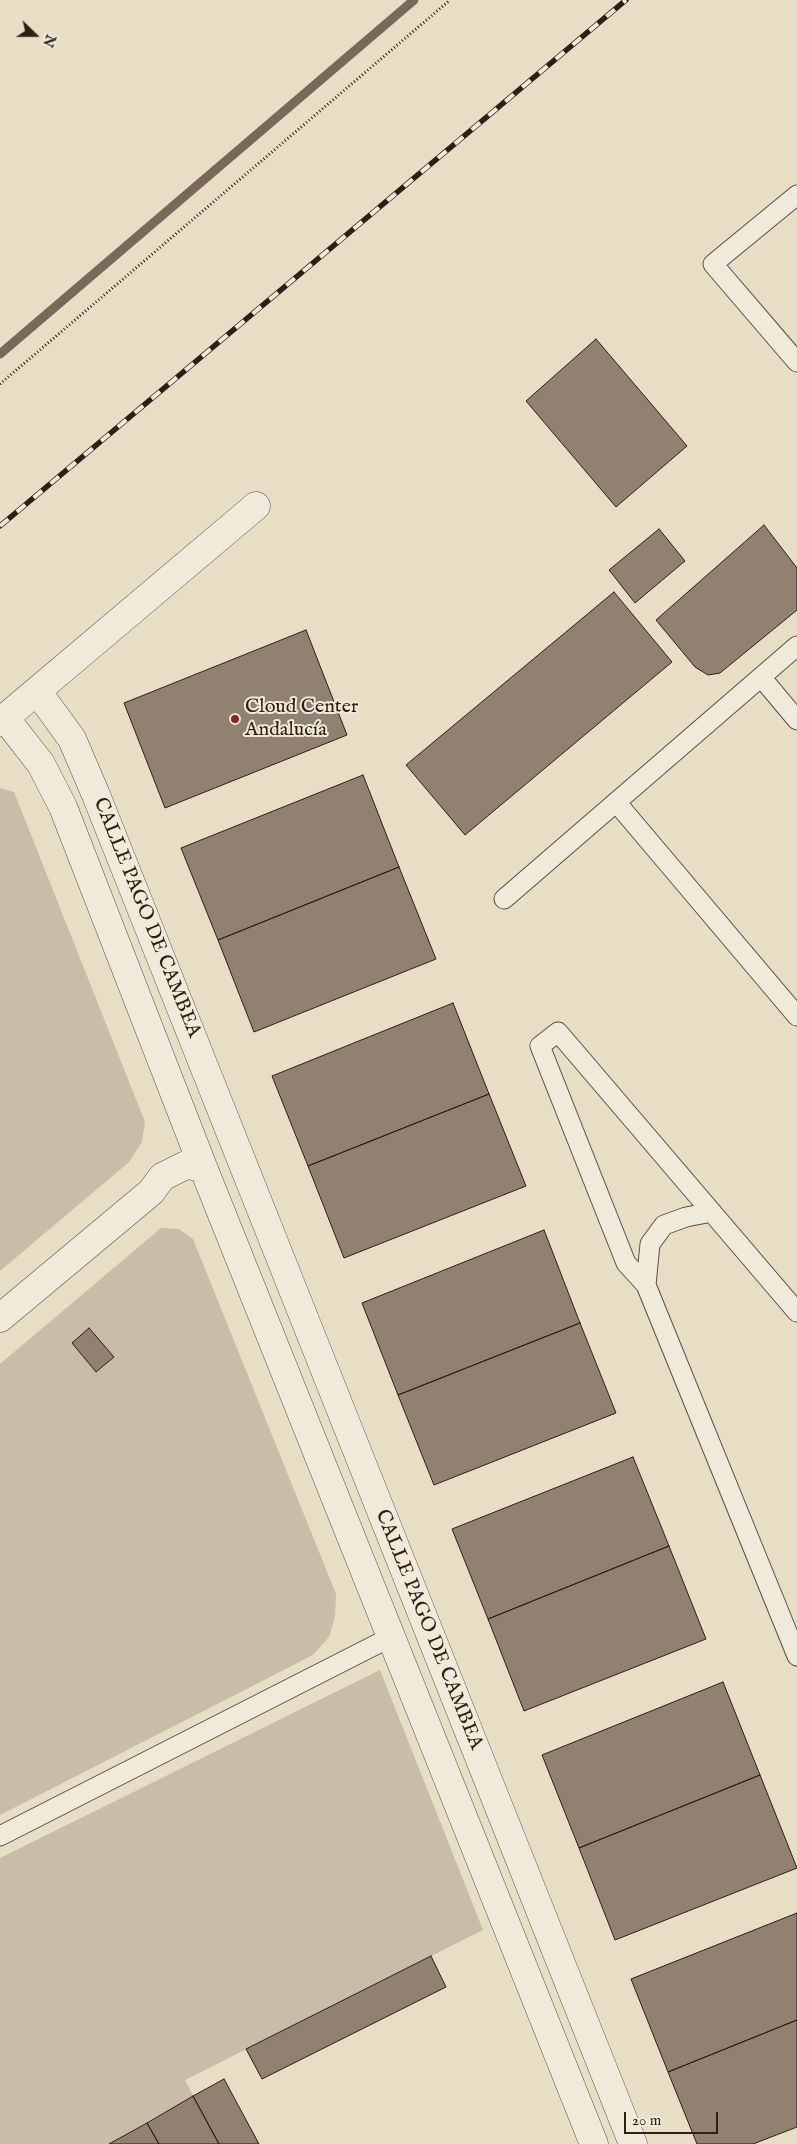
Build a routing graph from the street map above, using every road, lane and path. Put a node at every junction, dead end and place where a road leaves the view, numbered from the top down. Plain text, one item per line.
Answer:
1 (450, 0) edge
2 (797, 195) edge
3 (797, 362) edge
4 (0, 384) edge
5 (256, 506) dead end
6 (797, 646) edge
7 (761, 677) junction
8 (37, 691) junction
9 (3, 720) edge
10 (797, 720) edge
11 (616, 802) junction
12 (504, 899) dead end
13 (797, 1016) edge
14 (239, 1152) junction
15 (203, 1167) junction
16 (712, 1212) junction
17 (646, 1285) junction
18 (797, 1312) edge
19 (0, 1318) edge
20 (391, 1637) junction
21 (797, 1656) edge
22 (0, 1836) edge
23 (618, 2107) junction
24 (589, 2132) edge
25 (633, 2144) edge

1 - 4 path
2 - 3 lane
5 - 8 street
6 - 7 lane
7 - 10 lane
7 - 11 lane
8 - 9 street
8 - 14 street, CALLE PAGO DE CAMBEA
9 - 15 street, CALLE PAGO DE CAMBEA
11 - 12 lane
11 - 13 lane
14 - 15 street
14 - 23 street, CALLE PAGO DE CAMBEA
15 - 19 street
15 - 20 street, CALLE PAGO DE CAMBEA
16 - 17 lane
16 - 17 lane
16 - 18 lane
17 - 21 lane
20 - 22 lane
20 - 24 street, CALLE PAGO DE CAMBEA
23 - 24 street, CALLE PAGO DE CAMBEA
23 - 25 street, CALLE PAGO DE CAMBEA

